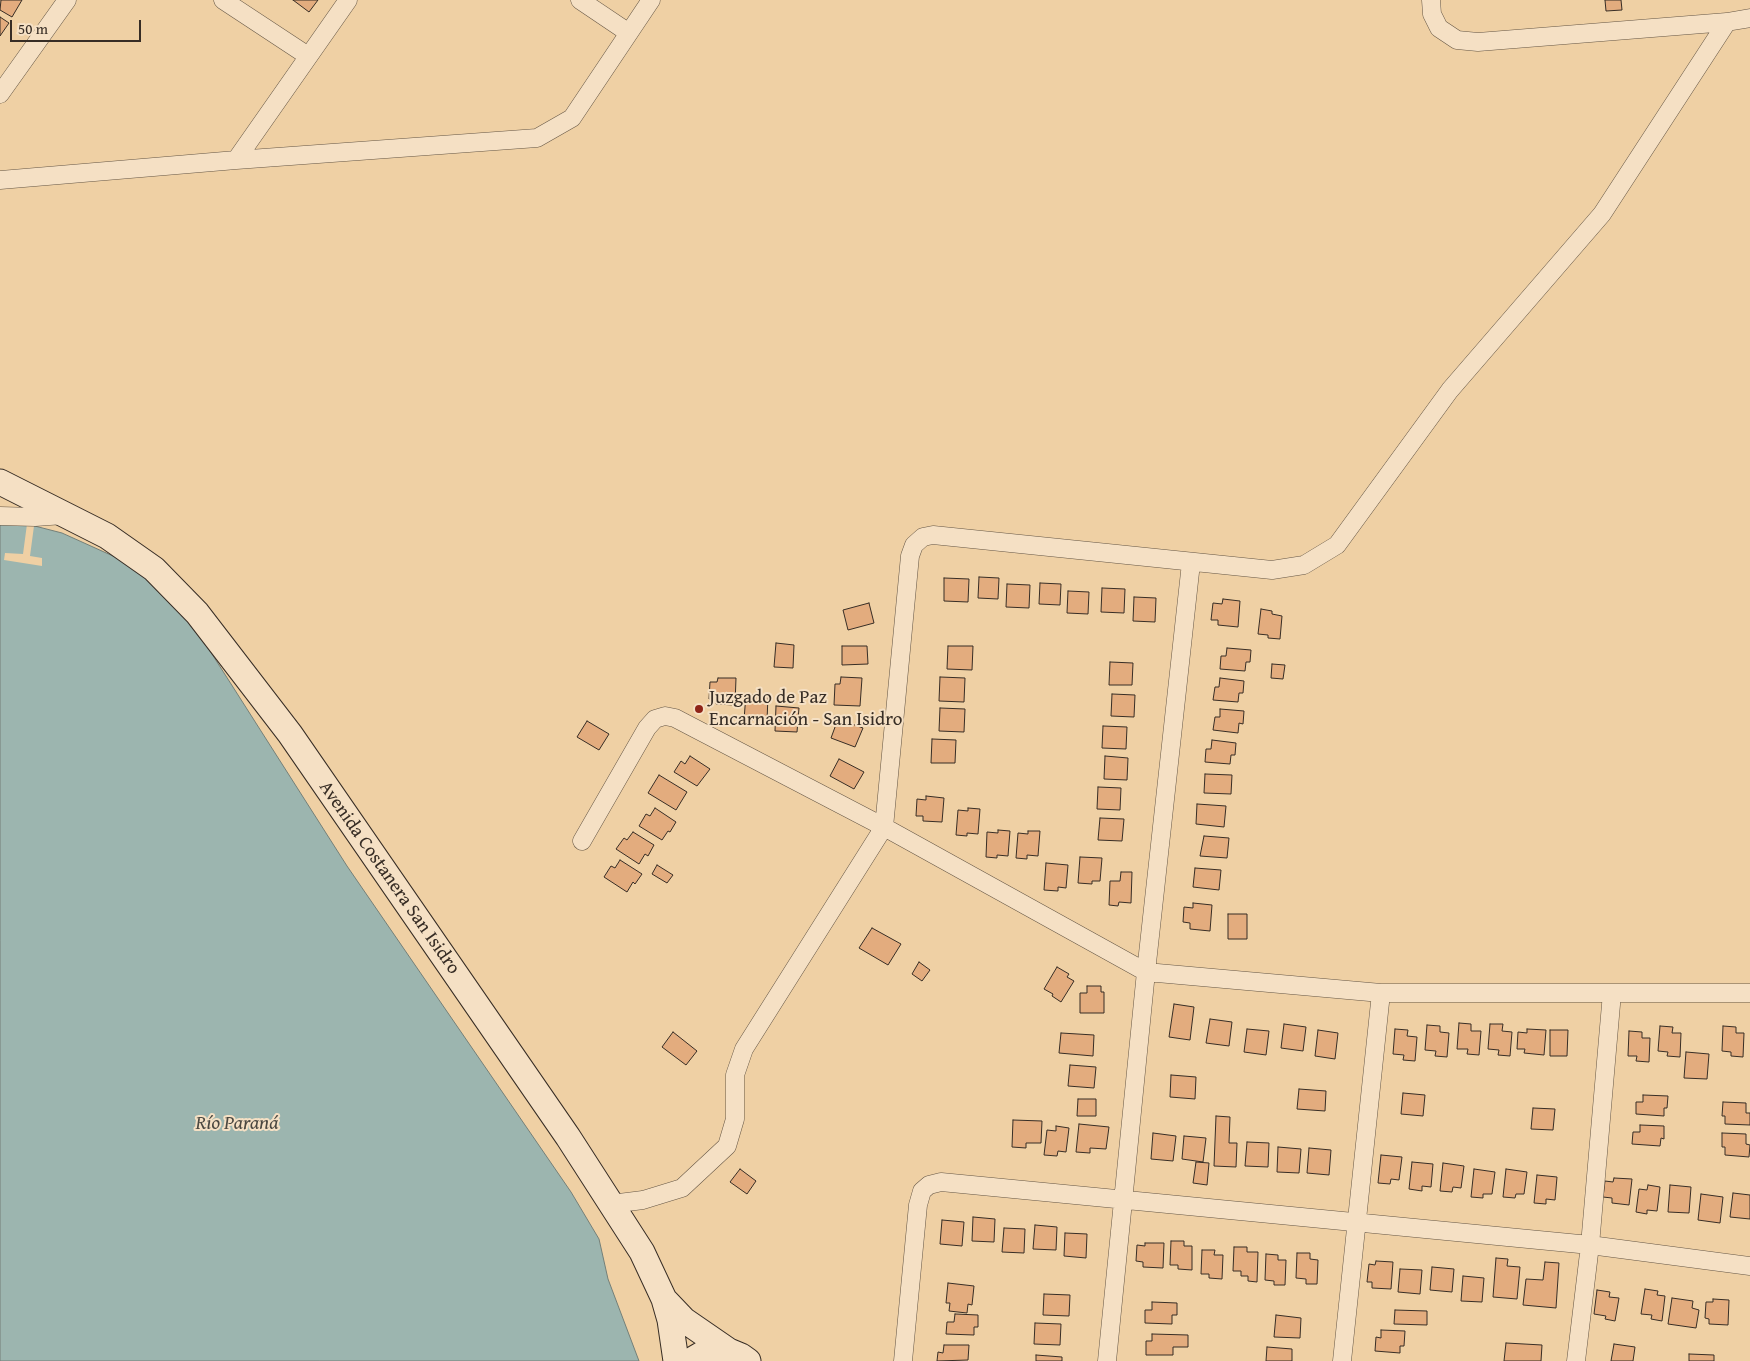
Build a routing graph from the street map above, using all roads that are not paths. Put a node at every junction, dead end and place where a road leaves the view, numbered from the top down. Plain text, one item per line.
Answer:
1 (67, 0) edge
2 (223, 0) edge
3 (348, 0) edge
4 (580, 0) edge
5 (651, 0) edge
6 (1431, 0) edge
7 (1750, 18) edge
8 (1727, 22) junction
9 (629, 33) junction
10 (308, 56) junction
11 (0, 94) edge
12 (236, 160) junction
13 (0, 180) edge
14 (0, 482) edge
15 (65, 515) junction
16 (0, 516) edge
17 (1191, 563) junction
18 (884, 827) junction
19 (582, 840) dead end
20 (1146, 972) junction
21 (1380, 993) junction
22 (1612, 993) junction
23 (1750, 993) edge
24 (1123, 1198) junction
25 (611, 1204) junction
26 (1358, 1222) junction
27 (1590, 1245) junction
28 (1750, 1266) edge
29 (664, 1299) junction
30 (739, 1356) edge
31 (676, 1361) edge
32 (690, 1361) edge
33 (902, 1361) edge
34 (1107, 1361) edge
35 (1342, 1361) edge
36 (1576, 1361) edge

1 - 11 street
2 - 10 street
3 - 10 street
4 - 9 street
5 - 9 street
6 - 8 street
7 - 8 street
8 - 17 street
9 - 12 street
10 - 12 street
12 - 13 street
14 - 15 main road, Avenida Costanera San Isidro
15 - 16 street
15 - 25 main road, Avenida Costanera San Isidro
17 - 18 street
17 - 20 street
18 - 19 street
18 - 20 street
18 - 25 street
20 - 21 street
20 - 24 street
21 - 22 street
21 - 26 street
22 - 23 street
22 - 27 street
24 - 26 street
24 - 33 street
24 - 34 street
25 - 29 main road, Avenida Costanera San Isidro
26 - 27 street
26 - 35 street
27 - 28 street
27 - 36 street
29 - 30 main road
29 - 31 main road, Avenida Costanera San Isidro
30 - 32 main road

